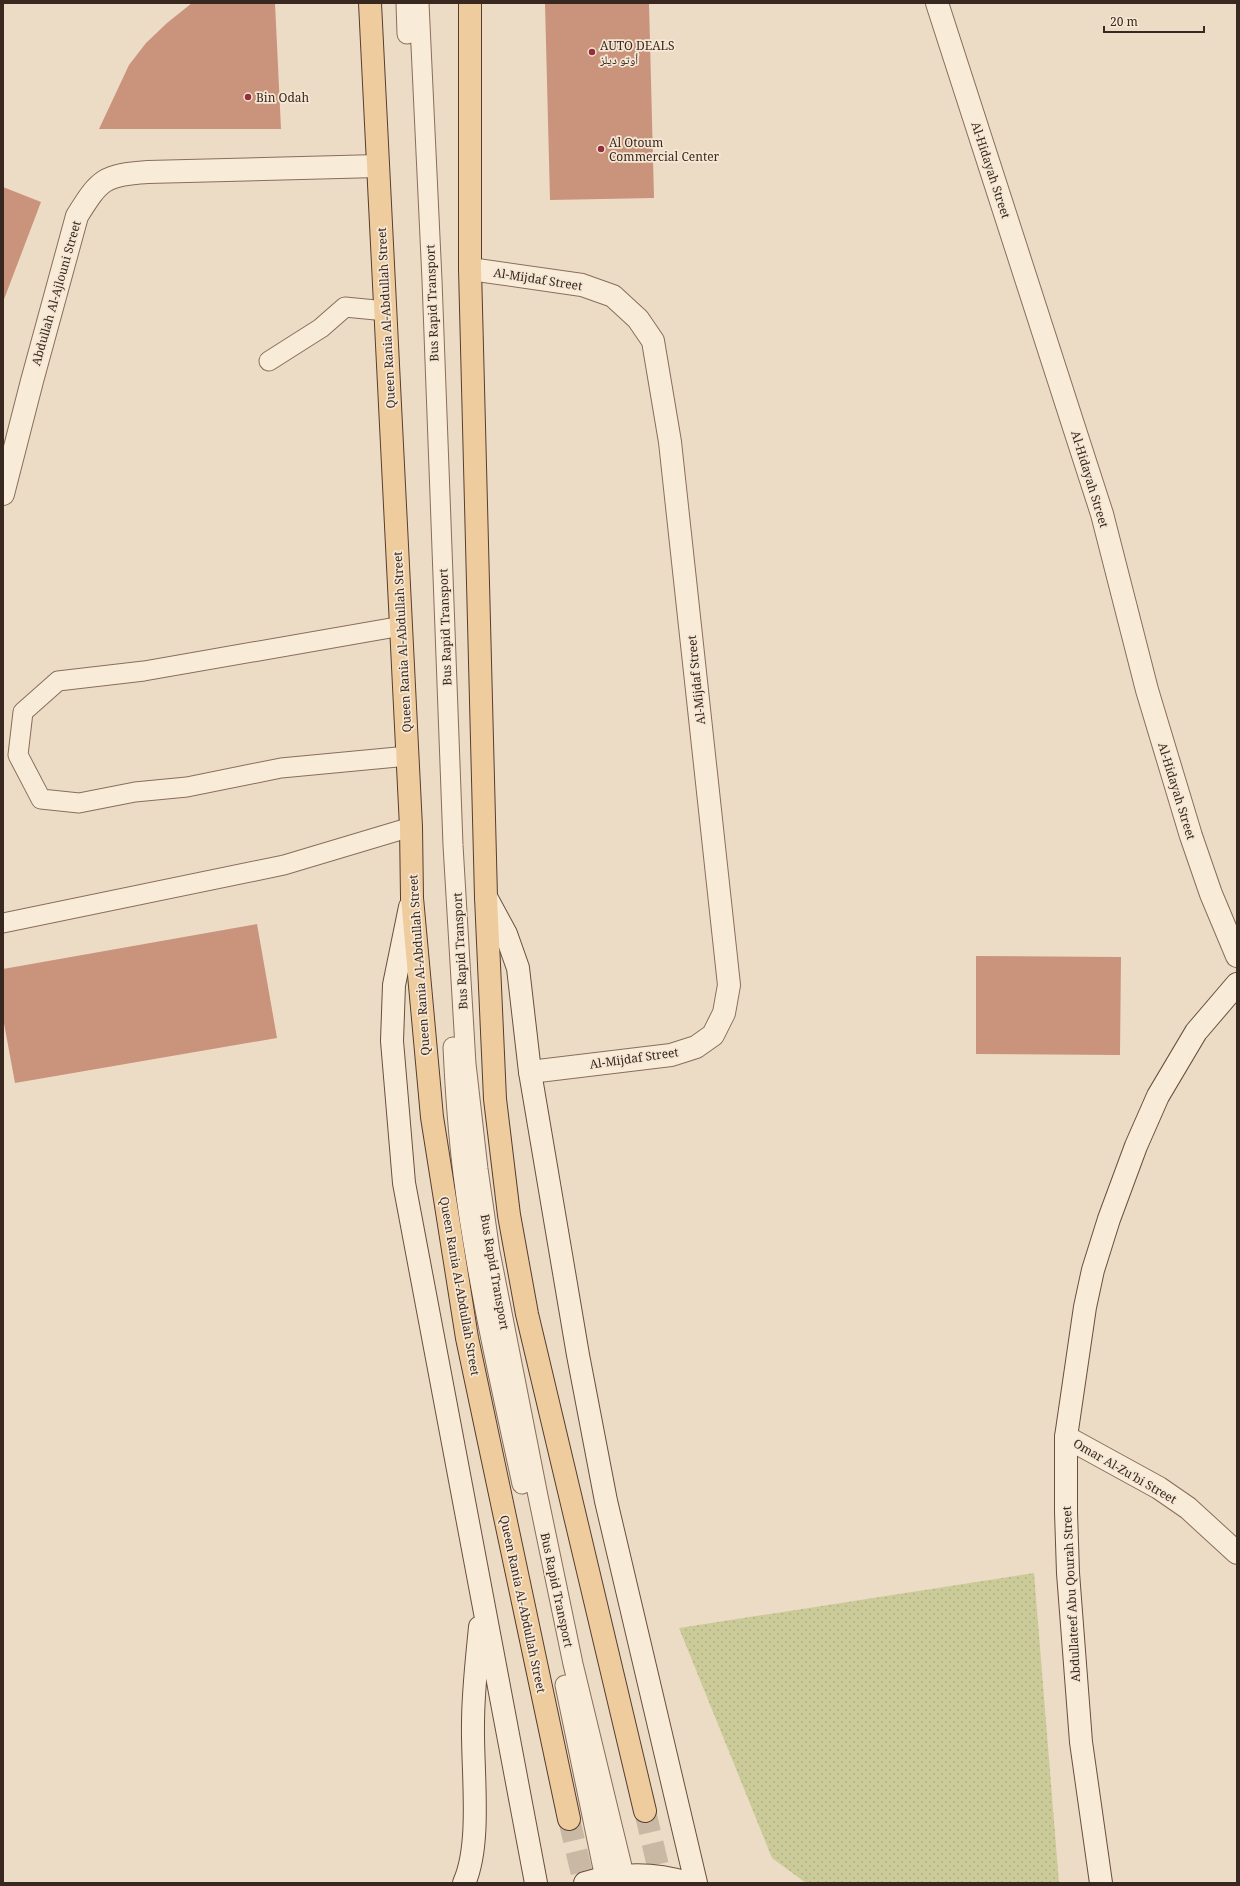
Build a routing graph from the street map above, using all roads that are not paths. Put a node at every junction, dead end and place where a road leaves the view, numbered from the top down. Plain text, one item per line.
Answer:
1 (370, 3) edge
2 (406, 3) edge
3 (419, 3) edge
4 (470, 3) edge
5 (938, 3) edge
6 (378, 166) junction
7 (470, 269) junction
8 (386, 311) junction
9 (269, 361) dead end
10 (3, 494) edge
11 (402, 626) junction
12 (408, 756) junction
13 (412, 827) junction
14 (486, 897) junction
15 (412, 898) junction
16 (3, 923) edge
17 (1237, 956) edge
18 (1237, 984) edge
19 (530, 1072) junction
20 (1066, 1437) junction
21 (1237, 1553) edge
22 (483, 1600) junction
23 (645, 1811) tunnel mouth
24 (569, 1819) tunnel mouth
25 (609, 1880) edge
26 (464, 1883) edge
27 (536, 1883) edge
28 (687, 1883) edge
29 (696, 1883) edge
30 (1101, 1883) edge

1 - 6 main road, Queen Rania Al-Abdullah Street
2 - 25 lane, Bus Rapid Transport
3 - 25 lane, Bus Rapid Transport
4 - 7 main road
5 - 17 street, Al-Hidayah Street
6 - 8 main road, Queen Rania Al-Abdullah Street
6 - 10 street, Abdullah Al-Ajlouni Street
7 - 14 main road
7 - 19 street, Al-Mijdaf Street
8 - 9 lane
8 - 11 main road, Queen Rania Al-Abdullah Street
11 - 12 main road, Queen Rania Al-Abdullah Street
11 - 12 lane
12 - 13 main road, Queen Rania Al-Abdullah Street
13 - 15 main road, Queen Rania Al-Abdullah Street
13 - 16 lane
14 - 19 street
14 - 23 main road
15 - 22 street
15 - 24 main road, Queen Rania Al-Abdullah Street
18 - 20 street, Abdullateef Abu Qourah Street
19 - 29 street
20 - 21 street, Omar Al-Zu'bi Street
20 - 30 street, Abdullateef Abu Qourah Street
22 - 26 street
22 - 27 street
25 - 28 street

